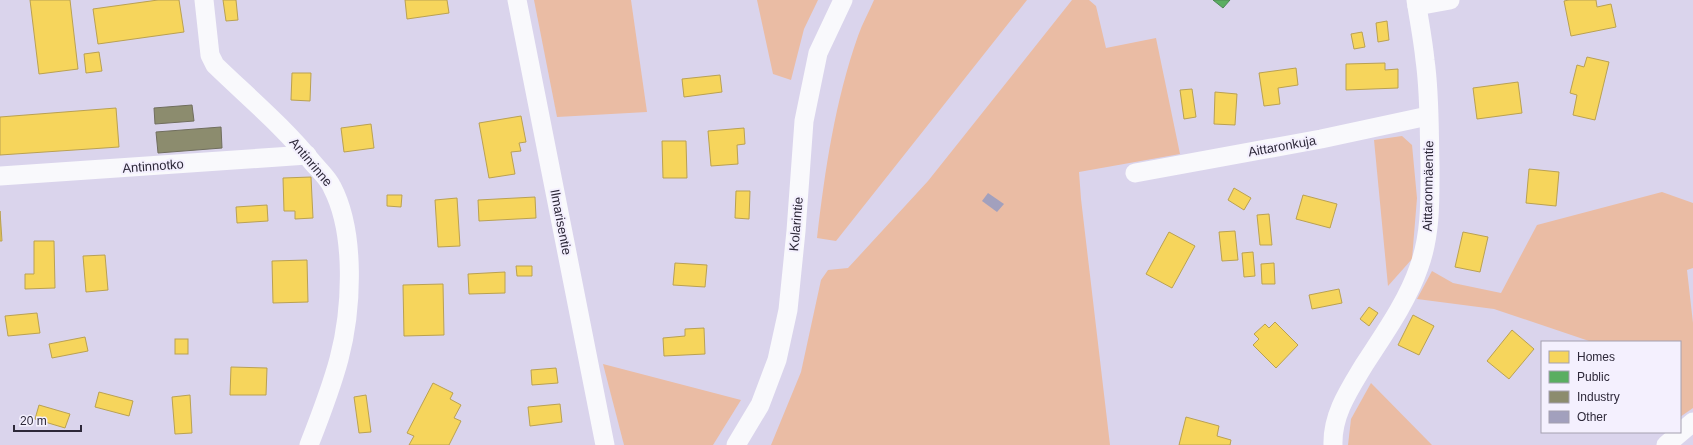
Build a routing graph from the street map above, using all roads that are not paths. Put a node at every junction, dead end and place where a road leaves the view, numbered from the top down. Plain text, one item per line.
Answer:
1 (204, 0) edge
2 (517, 0) edge
3 (843, 0) edge
4 (1450, 0) edge
5 (1416, 3) edge
6 (1428, 116) junction
7 (307, 155) junction
8 (1135, 173) dead end
9 (0, 176) edge
10 (1693, 422) edge
11 (1681, 432) edge
12 (1680, 433) edge
13 (309, 445) edge
14 (605, 445) edge
15 (736, 445) edge
16 (1333, 445) edge
17 (1666, 445) edge

1 - 7 street, Antinrinne
2 - 14 street, Ilmarisentie
3 - 15 street, Kolarintie
4 - 5 street
5 - 6 street, Aittaronmäentie
6 - 8 street, Aittaronkuja
6 - 16 street, Aittaronmäentie
7 - 9 street, Antinnotko
7 - 13 street, Antinrinne
10 - 11 street
12 - 17 street

